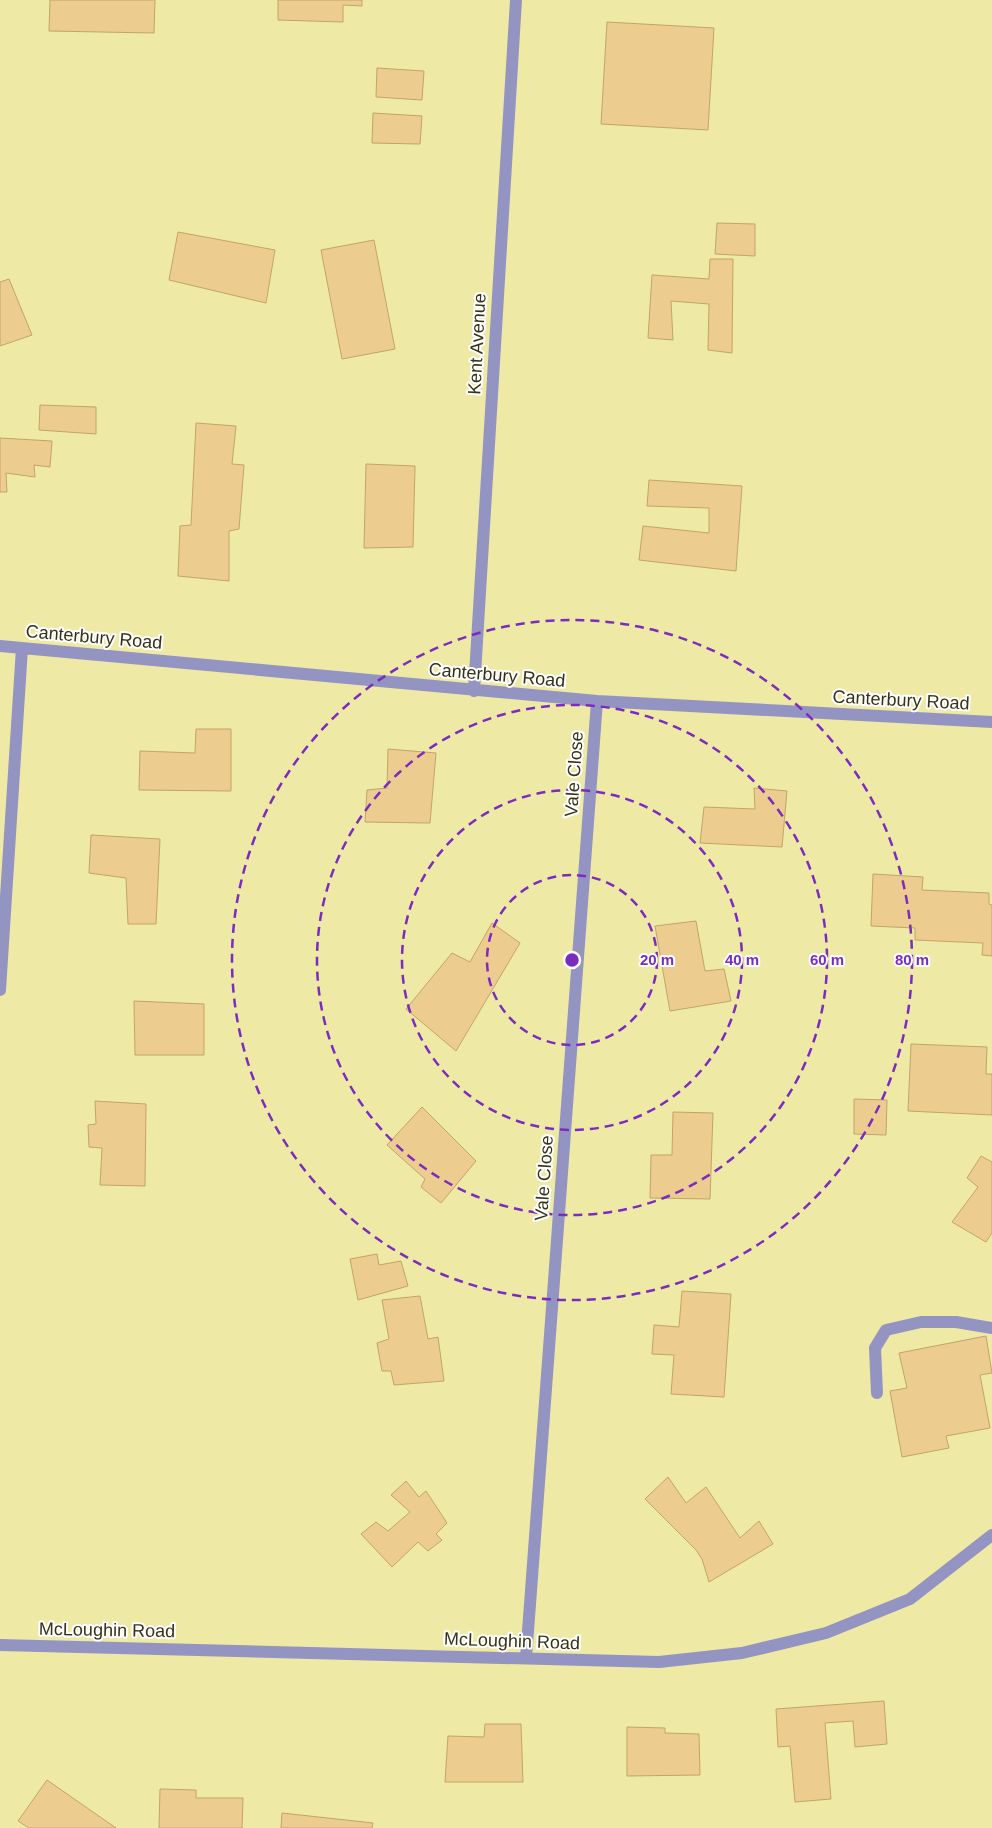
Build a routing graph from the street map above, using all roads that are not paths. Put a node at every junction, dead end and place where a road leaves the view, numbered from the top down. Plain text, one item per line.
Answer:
1 (516, 0) edge
2 (0, 646) edge
3 (22, 648) junction
4 (474, 691) junction
5 (597, 701) junction
6 (992, 722) edge
7 (0, 990) edge
8 (992, 1328) edge
9 (876, 1393) dead end
10 (992, 1535) edge
11 (0, 1645) edge
12 (526, 1658) junction

1 - 4 street, Kent Avenue
2 - 3 street, Canterbury Road
3 - 4 street, Canterbury Road
3 - 7 street
4 - 5 street, Canterbury Road
5 - 6 street, Canterbury Road
5 - 12 street, Vale Close
8 - 9 street
10 - 12 street, McLoughin Road
11 - 12 street, McLoughin Road

